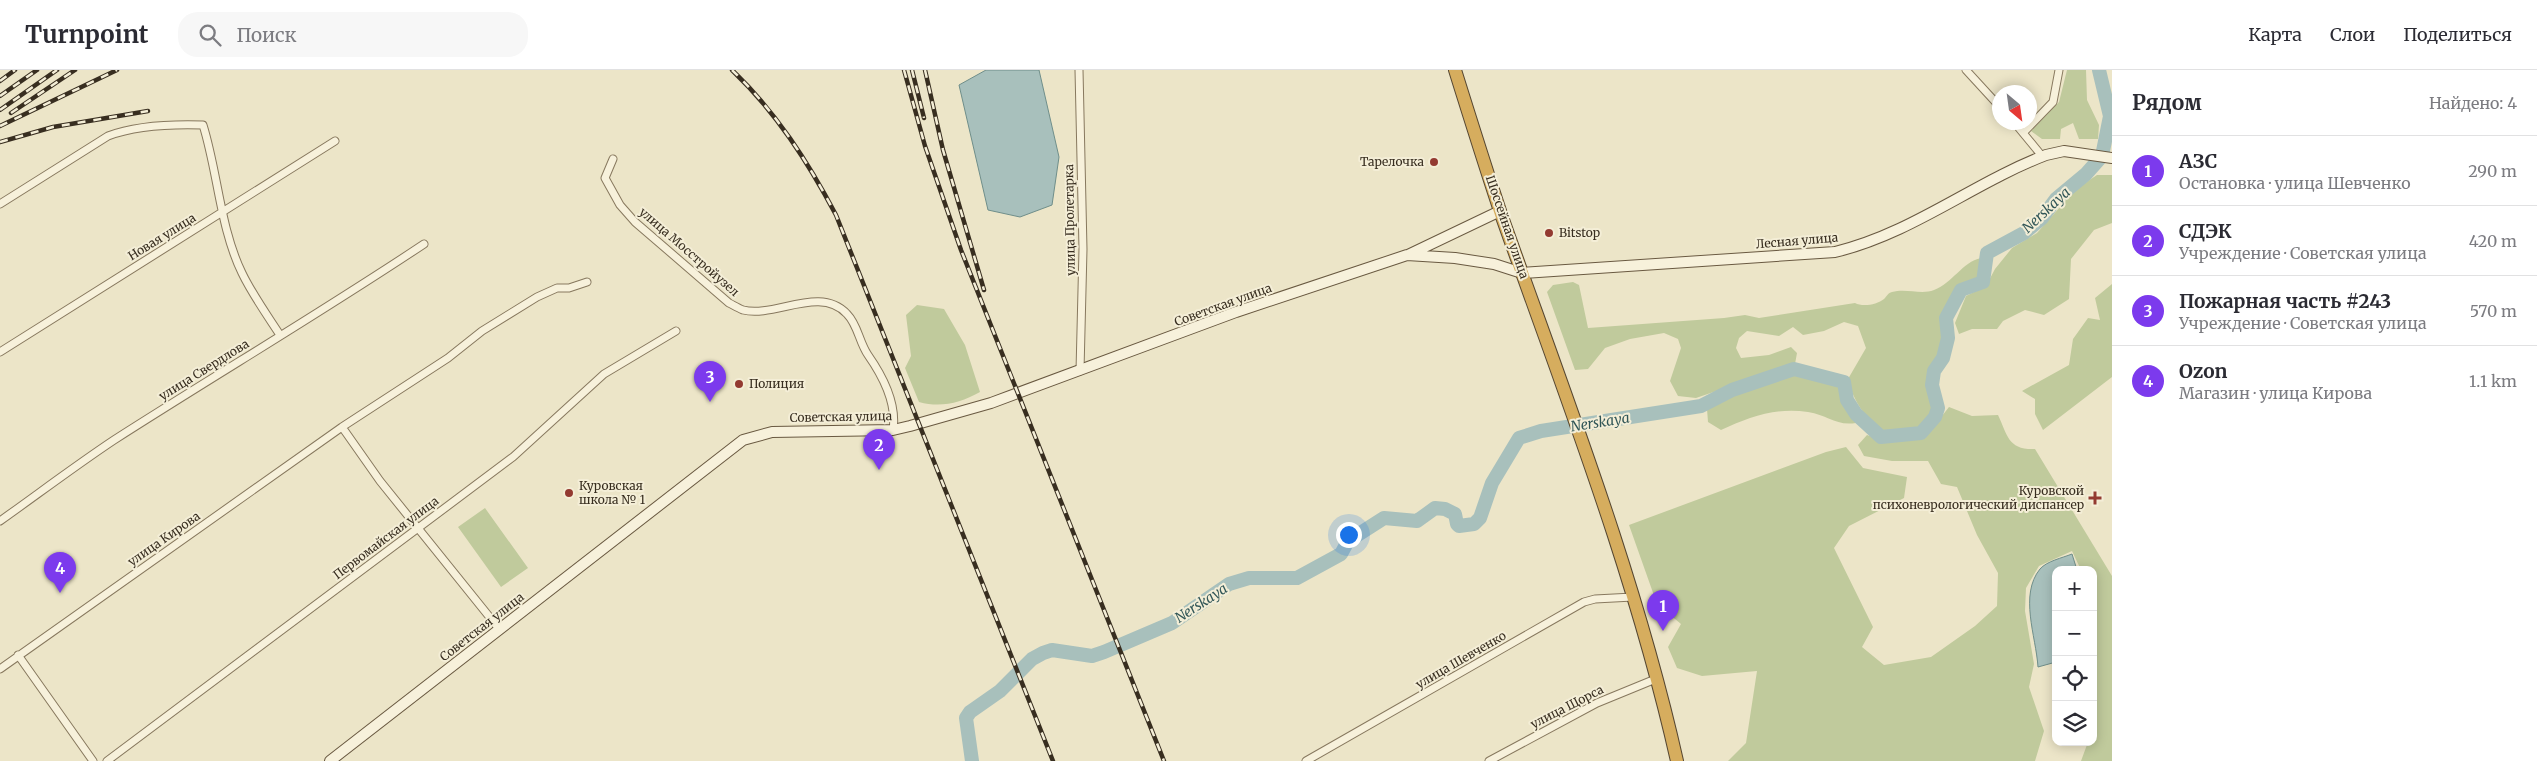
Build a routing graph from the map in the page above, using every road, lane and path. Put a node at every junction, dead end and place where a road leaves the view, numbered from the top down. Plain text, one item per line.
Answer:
1 (1079, 70) edge
2 (1455, 70) edge
3 (1966, 70) edge
4 (2059, 70) edge
5 (1992, 99) edge
6 (2021, 130) edge
7 (2023, 133) junction
8 (335, 141) dead end
9 (2042, 156) junction
10 (2112, 158) edge
11 (613, 159) dead end
12 (0, 204) edge
13 (1500, 211) junction
14 (222, 213) junction
15 (424, 244) dead end
16 (1407, 255) junction
17 (1522, 273) junction
18 (587, 282) dead end
19 (676, 331) dead end
20 (280, 335) junction
21 (0, 352) edge
22 (1080, 370) junction
23 (342, 427) junction
24 (893, 430) junction
25 (0, 521) edge
26 (419, 526) junction
27 (1633, 597) junction
28 (500, 630) junction
29 (18, 656) junction
30 (0, 669) edge
31 (1658, 678) junction
32 (94, 761) edge
33 (107, 761) edge
34 (330, 761) edge
35 (1306, 761) edge
36 (1489, 761) edge
37 (1677, 761) edge

1 - 22 street, улица Пролетарка
2 - 13 highway, Шоссейная улица
3 - 5 street
4 - 7 street
6 - 7 street
7 - 9 street
8 - 14 street, Новая улица
9 - 10 street, Лесная улица
9 - 17 street, Лесная улица
11 - 24 street, улица Мосстройузел
12 - 14 street
13 - 16 street
13 - 17 highway, Шоссейная улица
14 - 20 street
14 - 21 street, Новая улица
15 - 20 street, улица Свердлова
16 - 17 street, Советская улица
16 - 22 street, Советская улица
17 - 27 highway, Шоссейная улица
18 - 23 street, улица Кирова
19 - 26 street, Первомайская улица
20 - 25 street, улица Свердлова
22 - 24 street, Советская улица
23 - 26 street
23 - 29 street, улица Кирова
24 - 28 street, Советская улица
26 - 28 street
26 - 33 street, Первомайская улица
27 - 31 highway, Шоссейная улица
27 - 35 street, улица Шевченко
28 - 34 street, Советская улица
29 - 30 street, улица Кирова
29 - 32 street
31 - 36 street, улица Щорса
31 - 37 highway, Шоссейная улица

